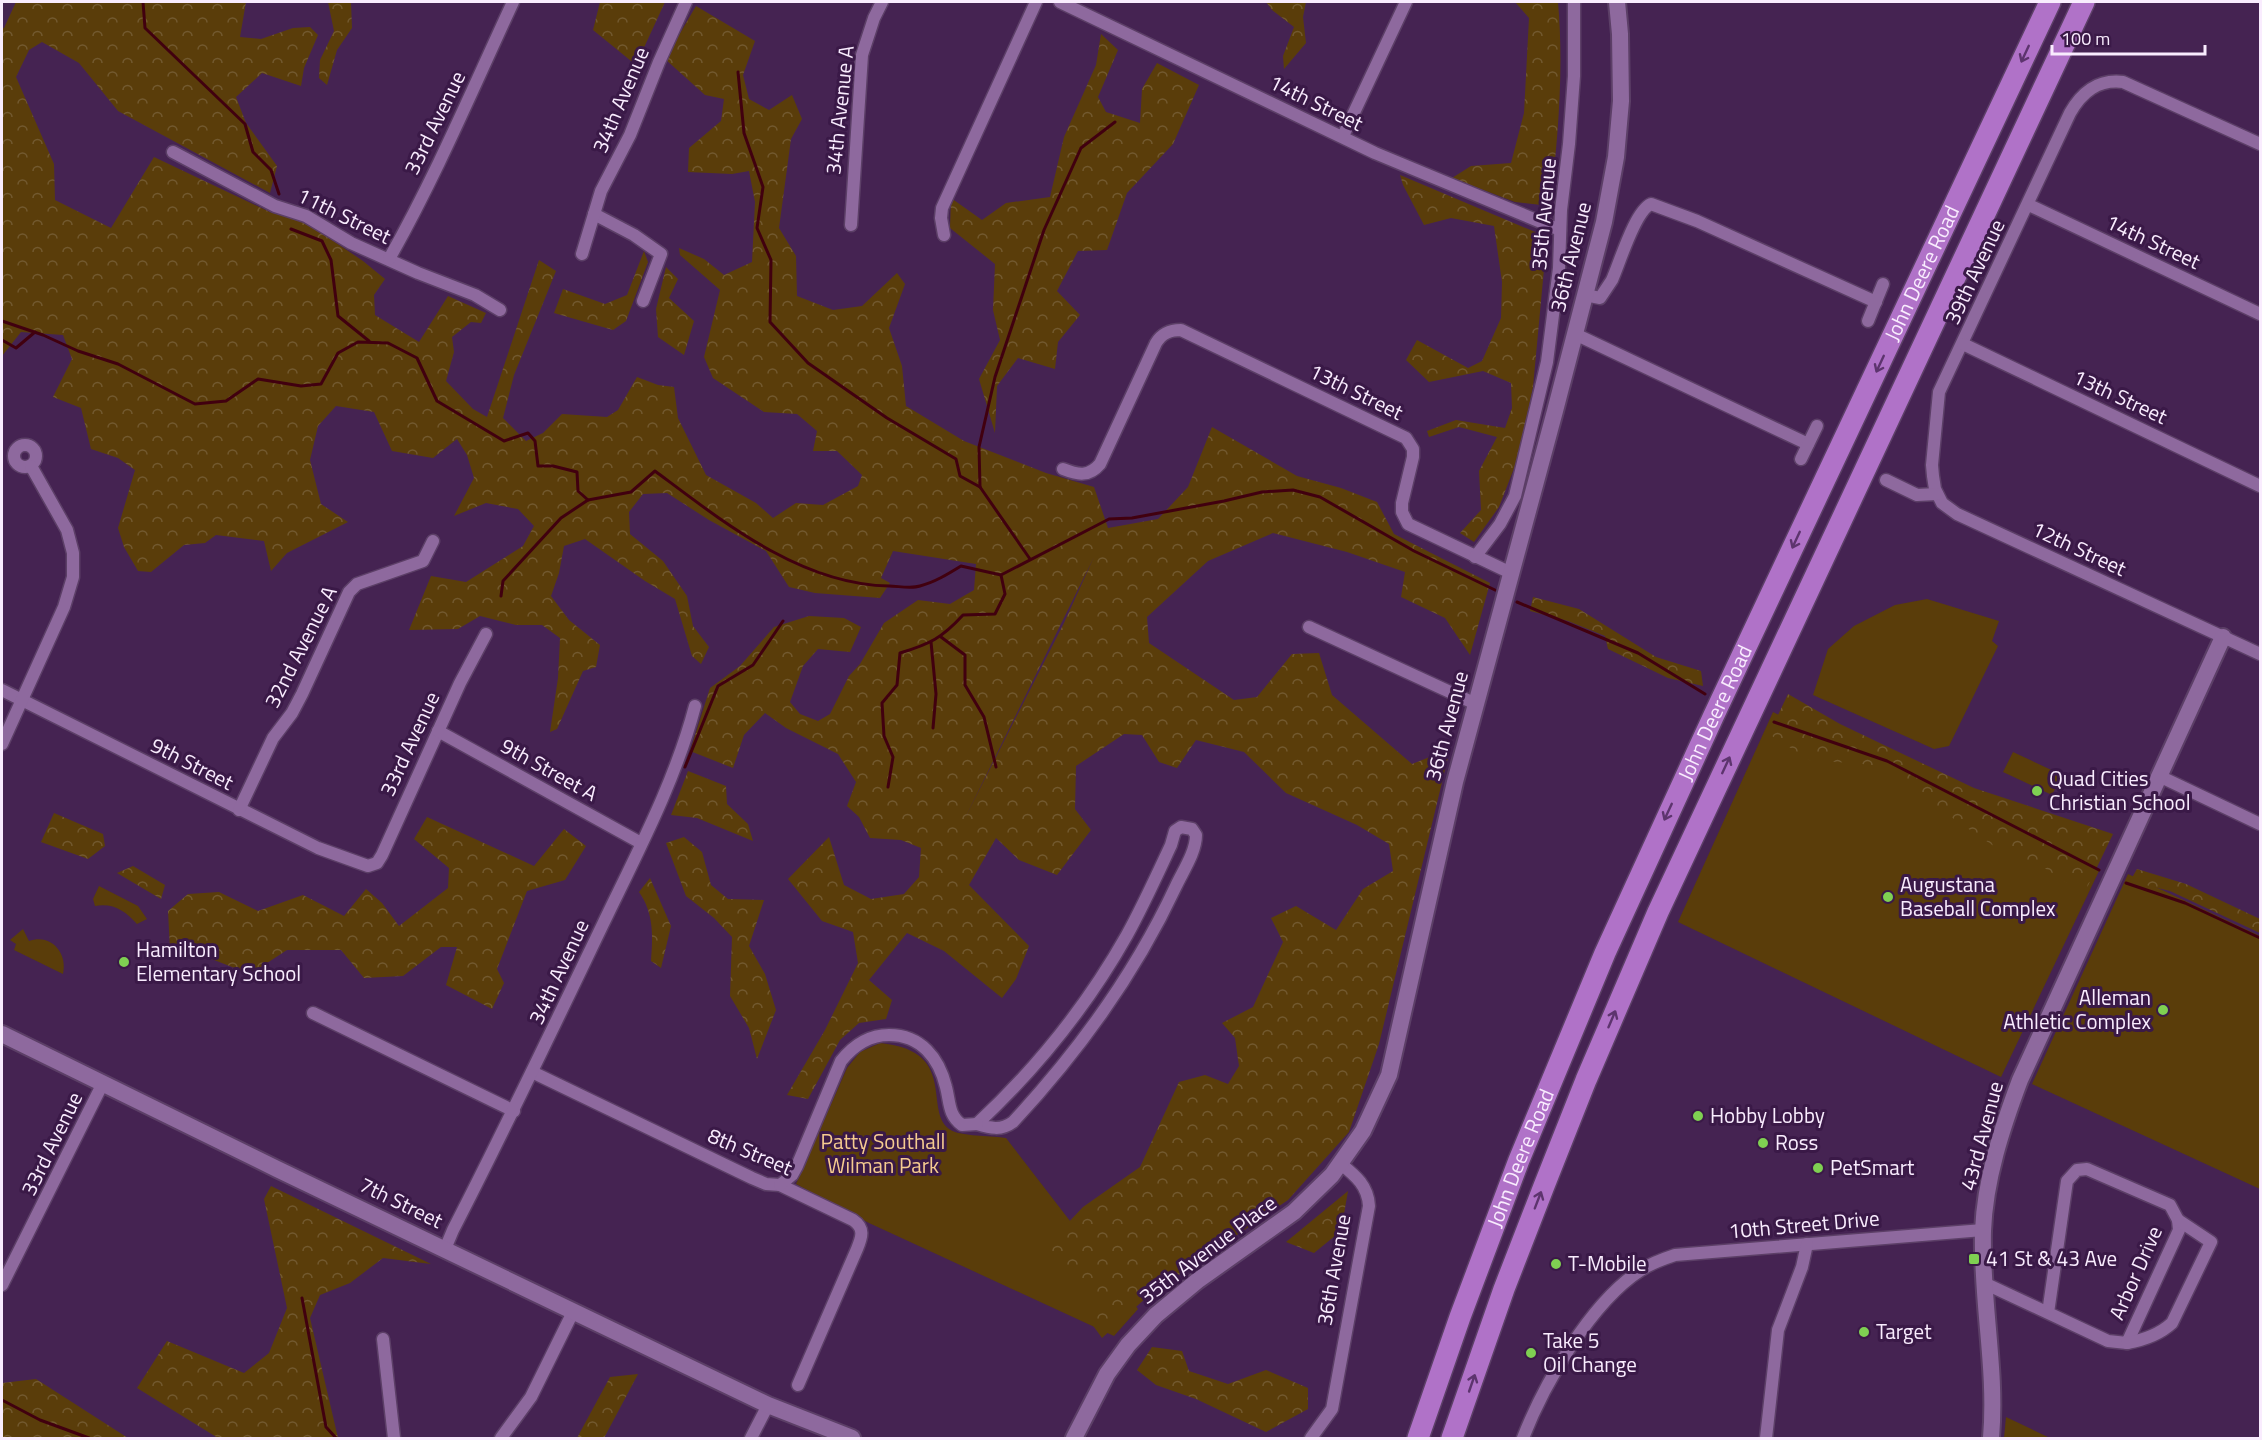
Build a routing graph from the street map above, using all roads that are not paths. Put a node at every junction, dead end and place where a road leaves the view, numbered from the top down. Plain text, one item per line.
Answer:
1 (513, 2) edge
2 (686, 2) edge
3 (882, 2) edge
4 (1036, 2) edge
5 (1060, 2) edge
6 (1406, 2) edge
7 (1574, 2) edge
8 (1617, 2) edge
9 (2050, 2) edge
10 (2084, 2) edge
11 (1343, 136) junction
12 (2260, 144) edge
13 (173, 152) dead end
14 (2029, 205) junction
15 (594, 214) junction
16 (851, 225) dead end
17 (1560, 230) junction
18 (944, 235) dead end
19 (582, 254) dead end
20 (388, 259) junction
21 (1883, 284) dead end
22 (1585, 295) junction
23 (644, 301) dead end
24 (1876, 302) junction
25 (500, 310) dead end
26 (2260, 314) edge
27 (1868, 321) dead end
28 (1575, 334) junction
29 (1963, 344) junction
30 (1817, 426) dead end
31 (1808, 444) junction
32 (1801, 459) dead end
33 (31, 466) dead end
34 (1063, 469) dead end
35 (1886, 480) dead end
36 (2260, 486) edge
37 (1937, 494) junction
38 (433, 541) dead end
39 (1475, 557) junction
40 (1511, 573) junction
41 (1309, 627) dead end
42 (486, 634) dead end
43 (2223, 637) junction
44 (2260, 654) edge
45 (2, 690) edge
46 (22, 700) junction
47 (1476, 704) junction
48 (695, 706) dead end
49 (438, 731) junction
50 (2, 744) edge
51 (2159, 776) junction
52 (239, 810) junction
53 (2260, 824) edge
54 (641, 843) junction
55 (368, 866) joint
56 (1092, 990) junction
57 (1105, 1011) junction
58 (313, 1013) dead end
59 (2, 1034) edge
60 (532, 1072) junction
61 (103, 1083) junction
62 (514, 1111) junction
63 (977, 1125) junction
64 (1341, 1164) junction
65 (780, 1185) junction
66 (2178, 1220) junction
67 (1983, 1230) junction
68 (1807, 1244) junction
69 (445, 1249) junction
70 (1984, 1283) junction
71 (2, 1285) edge
72 (573, 1312) junction
73 (2048, 1313) junction
74 (383, 1339) dead end
75 (2127, 1342) junction
76 (798, 1385) dead end
77 (775, 1408) junction
78 (394, 1438) edge
79 (501, 1438) edge
80 (751, 1438) edge
81 (827, 1438) edge
82 (852, 1438) edge
83 (1074, 1438) edge
84 (1311, 1438) edge
85 (1418, 1438) edge
86 (1452, 1438) edge
87 (1523, 1438) edge
88 (1766, 1438) edge
89 (1990, 1438) edge

1 - 20 street, 33rd Avenue
2 - 15 street, 34th Avenue
3 - 16 street, 34th Avenue A
4 - 18 street
5 - 11 street, 14th Street
6 - 11 street
7 - 17 street, 35th Avenue
8 - 22 street, 36th Avenue
9 -> 85 highway, John Deere Road
86 -> 10 highway, John Deere Road
11 - 17 street, 14th Street
12 - 14 street, 39th Avenue
13 - 20 street, 11th Street
14 - 26 street, 14th Street
14 - 29 street, 39th Avenue
15 - 19 street, 34th Avenue
15 - 23 street
17 - 39 street, 35th Avenue
20 - 25 street, 11th Street
21 - 24 street
22 - 24 street
22 - 28 street, 36th Avenue
24 - 27 street
28 - 31 street
28 - 40 street, 36th Avenue
29 - 36 street, 13th Street
29 - 37 street, 39th Avenue
30 - 31 street
31 - 32 street
33 - 46 street
34 - 39 street, 13th Street
35 - 37 street
37 - 43 street, 12th Street
38 - 52 street, 32nd Avenue A
39 - 40 street, 13th Street
40 - 47 street, 36th Avenue
41 - 47 street
42 - 49 street, 33rd Avenue
43 - 44 street, 12th Street
43 - 51 street, 43rd Avenue
45 - 46 street, 9th Street
46 - 50 street
46 - 52 street, 9th Street
47 - 64 street, 36th Avenue
48 - 54 street, 34th Avenue
49 - 54 street, 9th Street A
49 - 55 street, 33rd Avenue
51 - 53 street
51 - 67 street, 43rd Avenue
52 - 55 street, 9th Street
54 - 60 street, 34th Avenue
56 - 57 street
56 - 57 street
56 - 63 street
57 - 63 street
58 - 62 street
59 - 61 street, 7th Street
60 - 62 street, 34th Avenue
60 - 65 street, 8th Street
61 - 69 street, 7th Street
61 - 71 street, 33rd Avenue
62 - 69 street, 34th Avenue
63 - 65 street
64 - 83 street, 35th Avenue Place
64 - 84 street, 36th Avenue
65 - 76 street, 8th Street
66 - 73 street, Arbor Drive
66 - 75 street, Arbor Drive
66 - 75 street
67 - 68 street, 10th Street Drive
67 - 70 street, 43rd Avenue
68 - 87 street, 10th Street Drive
68 - 88 street
69 - 72 street, 7th Street
70 - 73 street, Arbor Drive
70 - 89 street, 43rd Avenue
72 - 77 street, 7th Street
72 - 79 street
73 - 75 street, Arbor Drive
74 - 78 street
77 - 80 street
77 - 81 street, 7th Street
77 - 82 street, 7th Street

